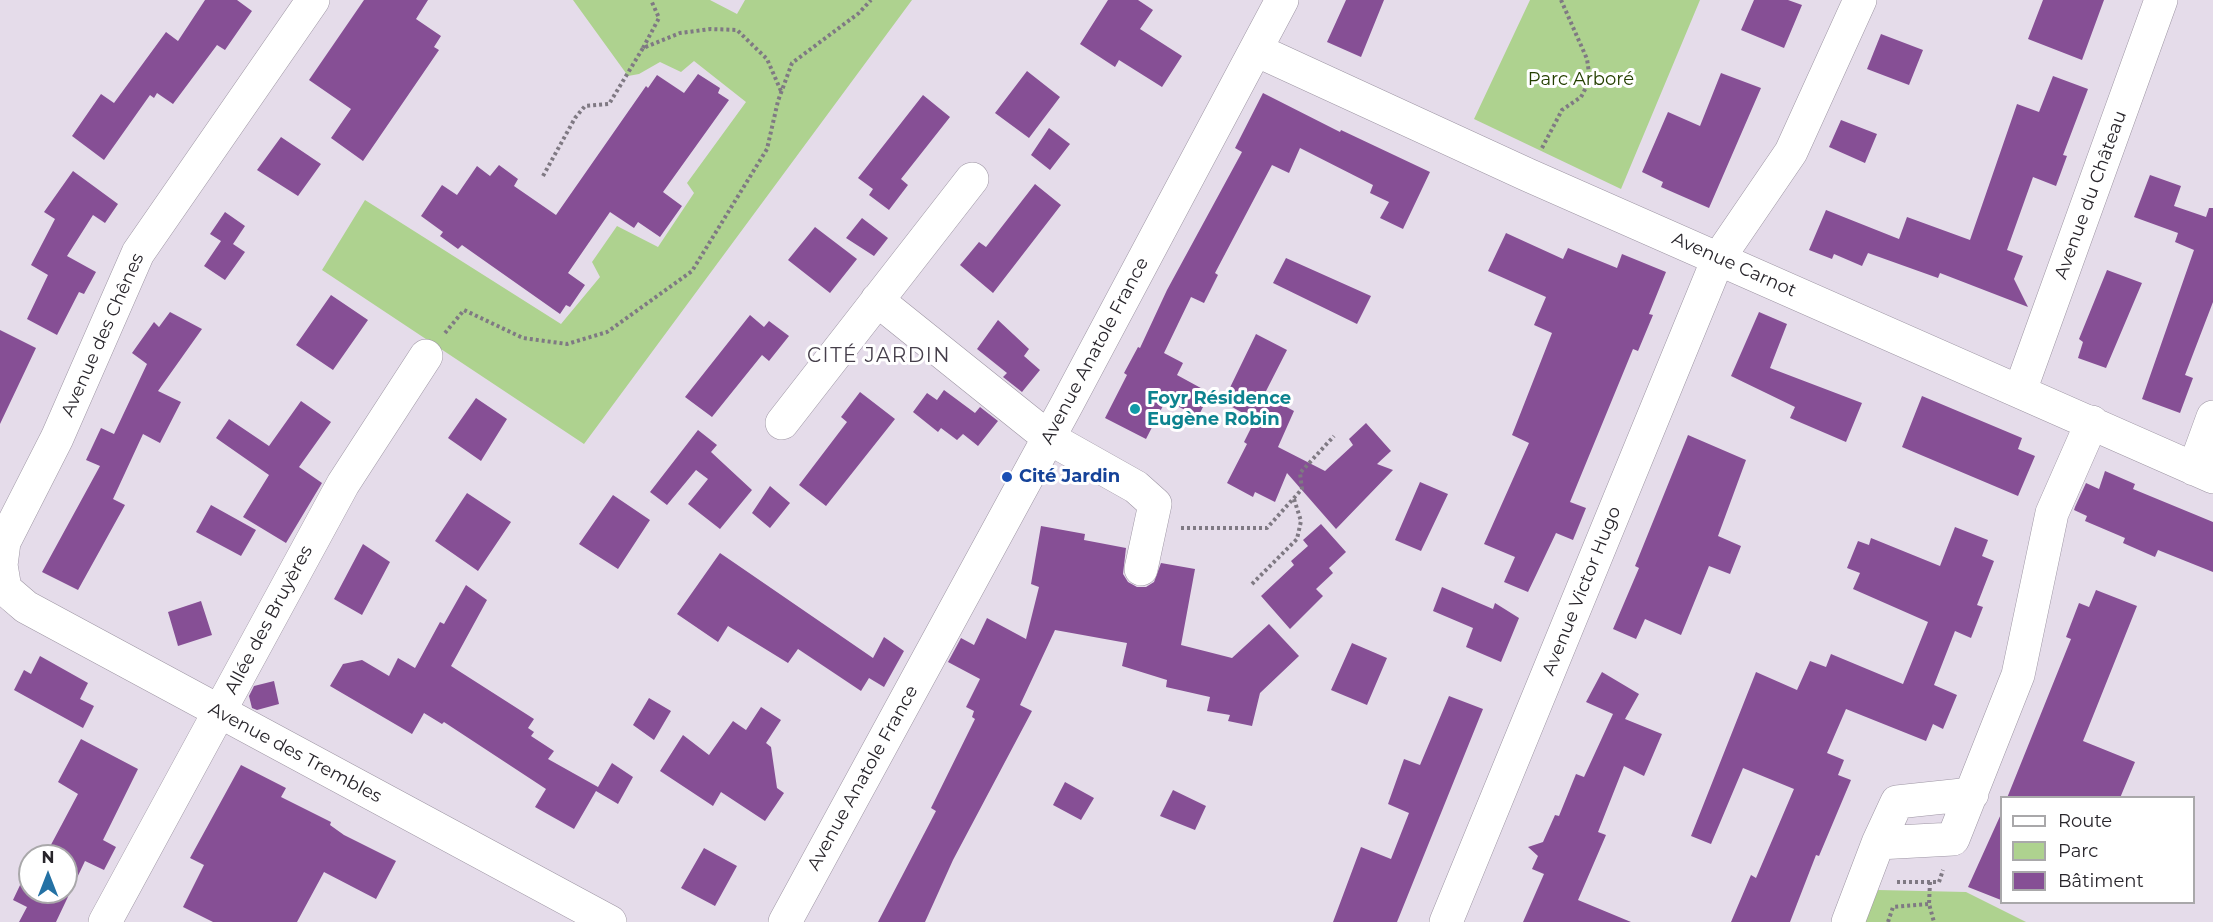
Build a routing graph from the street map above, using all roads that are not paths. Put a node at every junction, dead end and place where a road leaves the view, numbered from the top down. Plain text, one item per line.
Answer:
1 (313, 0) edge
2 (1282, 0) edge
3 (1860, 0) edge
4 (2161, 0) edge
5 (1256, 50) junction
6 (972, 179) dead end
7 (1718, 259) junction
8 (877, 300) junction
9 (426, 356) road end
10 (2020, 391) junction
11 (2213, 417) edge
12 (2092, 422) junction
13 (782, 423) dead end
14 (1049, 438) junction
15 (2203, 473) edge
16 (1, 565) edge
17 (1142, 569) dead end
18 (219, 713) junction
19 (1972, 794) junction
20 (1878, 843) junction
21 (105, 922) edge
22 (610, 922) edge
23 (784, 922) edge
24 (1446, 922) edge
25 (1848, 922) edge

1 - 16 street, Avenue des Chênes
2 - 5 street, Avenue Anatole France
3 - 7 street, Avenue Victor Hugo
4 - 10 street, Avenue du Château
5 - 7 street, Avenue Carnot
5 - 14 street, Avenue Anatole France
6 - 8 street
7 - 10 street, Avenue Carnot
7 - 24 street, Avenue Victor Hugo
8 - 13 street
8 - 14 street
9 - 18 street, Allée des Bruyères
10 - 12 street, Avenue Carnot
11 - 15 street
12 - 15 street, Avenue Carnot
12 - 19 street
14 - 17 street
14 - 23 street, Avenue Anatole France
16 - 18 street, Avenue des Trembles
18 - 21 street, Allée des Bruyères
18 - 22 street, Avenue des Trembles
19 - 20 street
19 - 20 street
20 - 25 street

